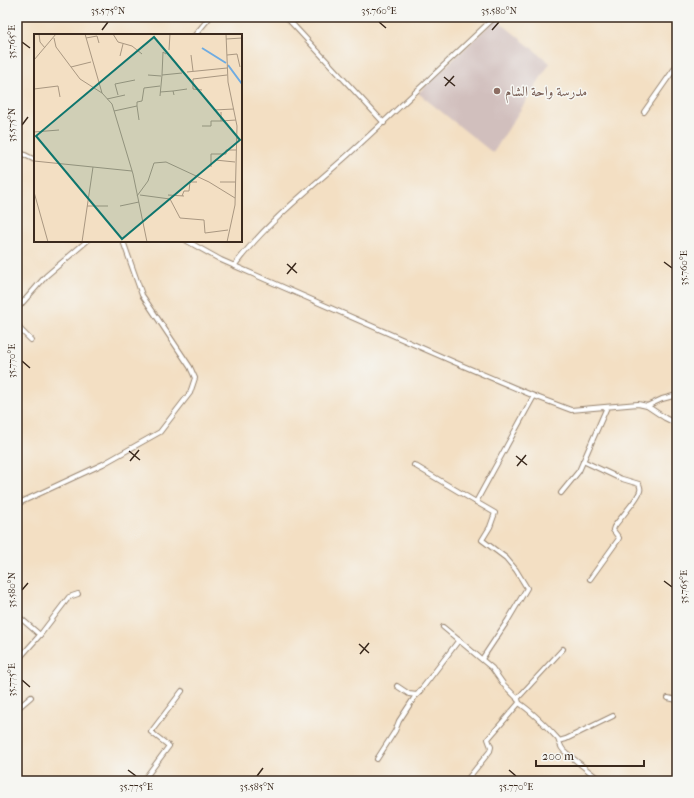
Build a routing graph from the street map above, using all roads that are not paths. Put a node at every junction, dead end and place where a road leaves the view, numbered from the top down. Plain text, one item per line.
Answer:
1 (210, 17) edge
2 (286, 17) edge
3 (495, 17) edge
4 (196, 34) edge
5 (677, 65) edge
6 (644, 112) dead end
7 (384, 122) junction
8 (17, 151) edge
9 (34, 160) edge
10 (85, 242) edge
11 (123, 242) edge
12 (189, 242) edge
13 (234, 266) junction
14 (17, 308) edge
15 (18, 326) edge
16 (32, 340) dead end
17 (677, 395) edge
18 (534, 396) junction
19 (647, 406) junction
20 (607, 407) junction
21 (677, 424) edge
22 (583, 461) junction
23 (414, 465) dead end
24 (561, 493) dead end
25 (476, 502) junction
26 (17, 504) edge
27 (590, 579) dead end
28 (78, 594) dead end
29 (17, 615) edge
30 (443, 627) dead end
31 (40, 635) junction
32 (459, 640) junction
33 (563, 649) dead end
34 (482, 659) junction
35 (17, 661) edge
36 (397, 686) dead end
37 (182, 692) dead end
38 (416, 696) junction
39 (31, 697) dead end
40 (517, 698) junction
41 (668, 698) dead end
42 (677, 700) edge
43 (520, 703) junction
44 (17, 709) edge
45 (613, 716) dead end
46 (559, 741) junction
47 (377, 759) dead end
48 (142, 781) edge
49 (466, 781) edge
50 (601, 781) edge

1 - 4 street
2 - 7 street
3 - 7 street
5 - 6 street
7 - 13 street
8 - 9 street
10 - 14 street
11 - 26 street
12 - 13 street
13 - 18 street
15 - 16 street
17 - 19 street
18 - 20 street
18 - 25 street
19 - 20 street
19 - 21 street
20 - 22 street
22 - 24 street
22 - 27 street
23 - 25 street
25 - 34 street
28 - 31 street
29 - 31 street
30 - 32 street
31 - 35 street
32 - 34 street
32 - 38 street
33 - 40 street
34 - 40 street
36 - 38 street
37 - 48 street
38 - 47 street
39 - 44 street
40 - 43 street
41 - 42 street
43 - 46 street
43 - 49 street
45 - 46 street
46 - 50 street

